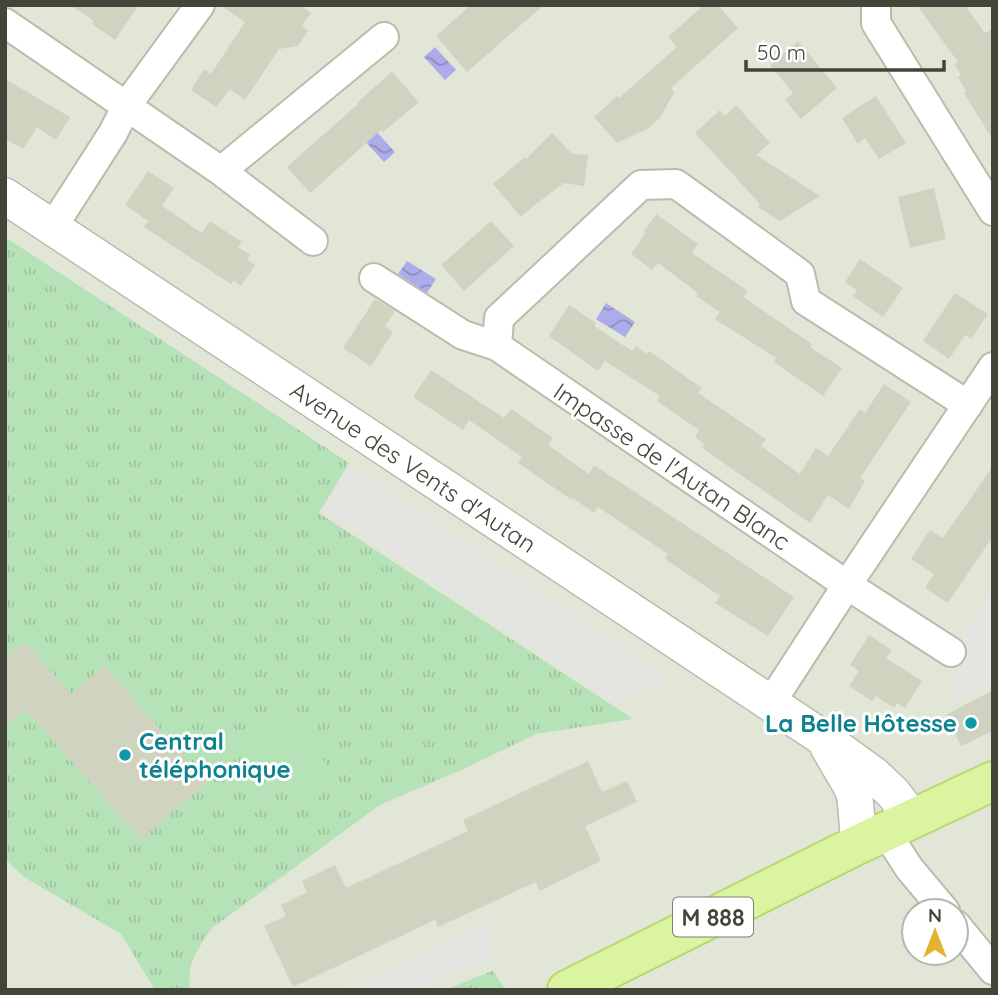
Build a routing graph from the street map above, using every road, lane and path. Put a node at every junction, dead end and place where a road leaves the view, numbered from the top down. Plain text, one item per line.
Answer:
1 (200, 5) edge
2 (876, 5) edge
3 (5, 23) edge
4 (384, 37) dead end
5 (127, 105) junction
6 (221, 171) junction
7 (5, 196) edge
8 (993, 211) edge
9 (52, 228) junction
10 (313, 241) dead end
11 (374, 278) dead end
12 (497, 346) junction
13 (993, 367) edge
14 (968, 405) junction
15 (847, 585) junction
16 (951, 652) dead end
17 (770, 704) junction
18 (823, 738) junction
19 (993, 781) edge
20 (886, 831) junction
21 (933, 897) edge
22 (970, 942) edge
23 (993, 970) edge
24 (568, 990) edge

1 - 5 street
2 - 8 street
3 - 5 street
4 - 6 street
5 - 6 street
5 - 9 street
6 - 10 street
7 - 9 street, Avenue des Vents d'Autan
9 - 17 street, Avenue des Vents d'Autan
11 - 12 street, Impasse de l'Autan Blanc
12 - 14 street
12 - 15 street, Impasse de l'Autan Blanc
13 - 14 street
14 - 15 street
15 - 16 street, Impasse de l'Autan Blanc
15 - 17 street
17 - 18 street, Avenue des Vents d'Autan
18 - 20 street, Avenue des Vents d'Autan
18 - 20 street, Avenue des Vents d'Autan
19 - 20 main road, M 888
20 - 21 street
20 - 24 main road, M 888
22 - 23 street

